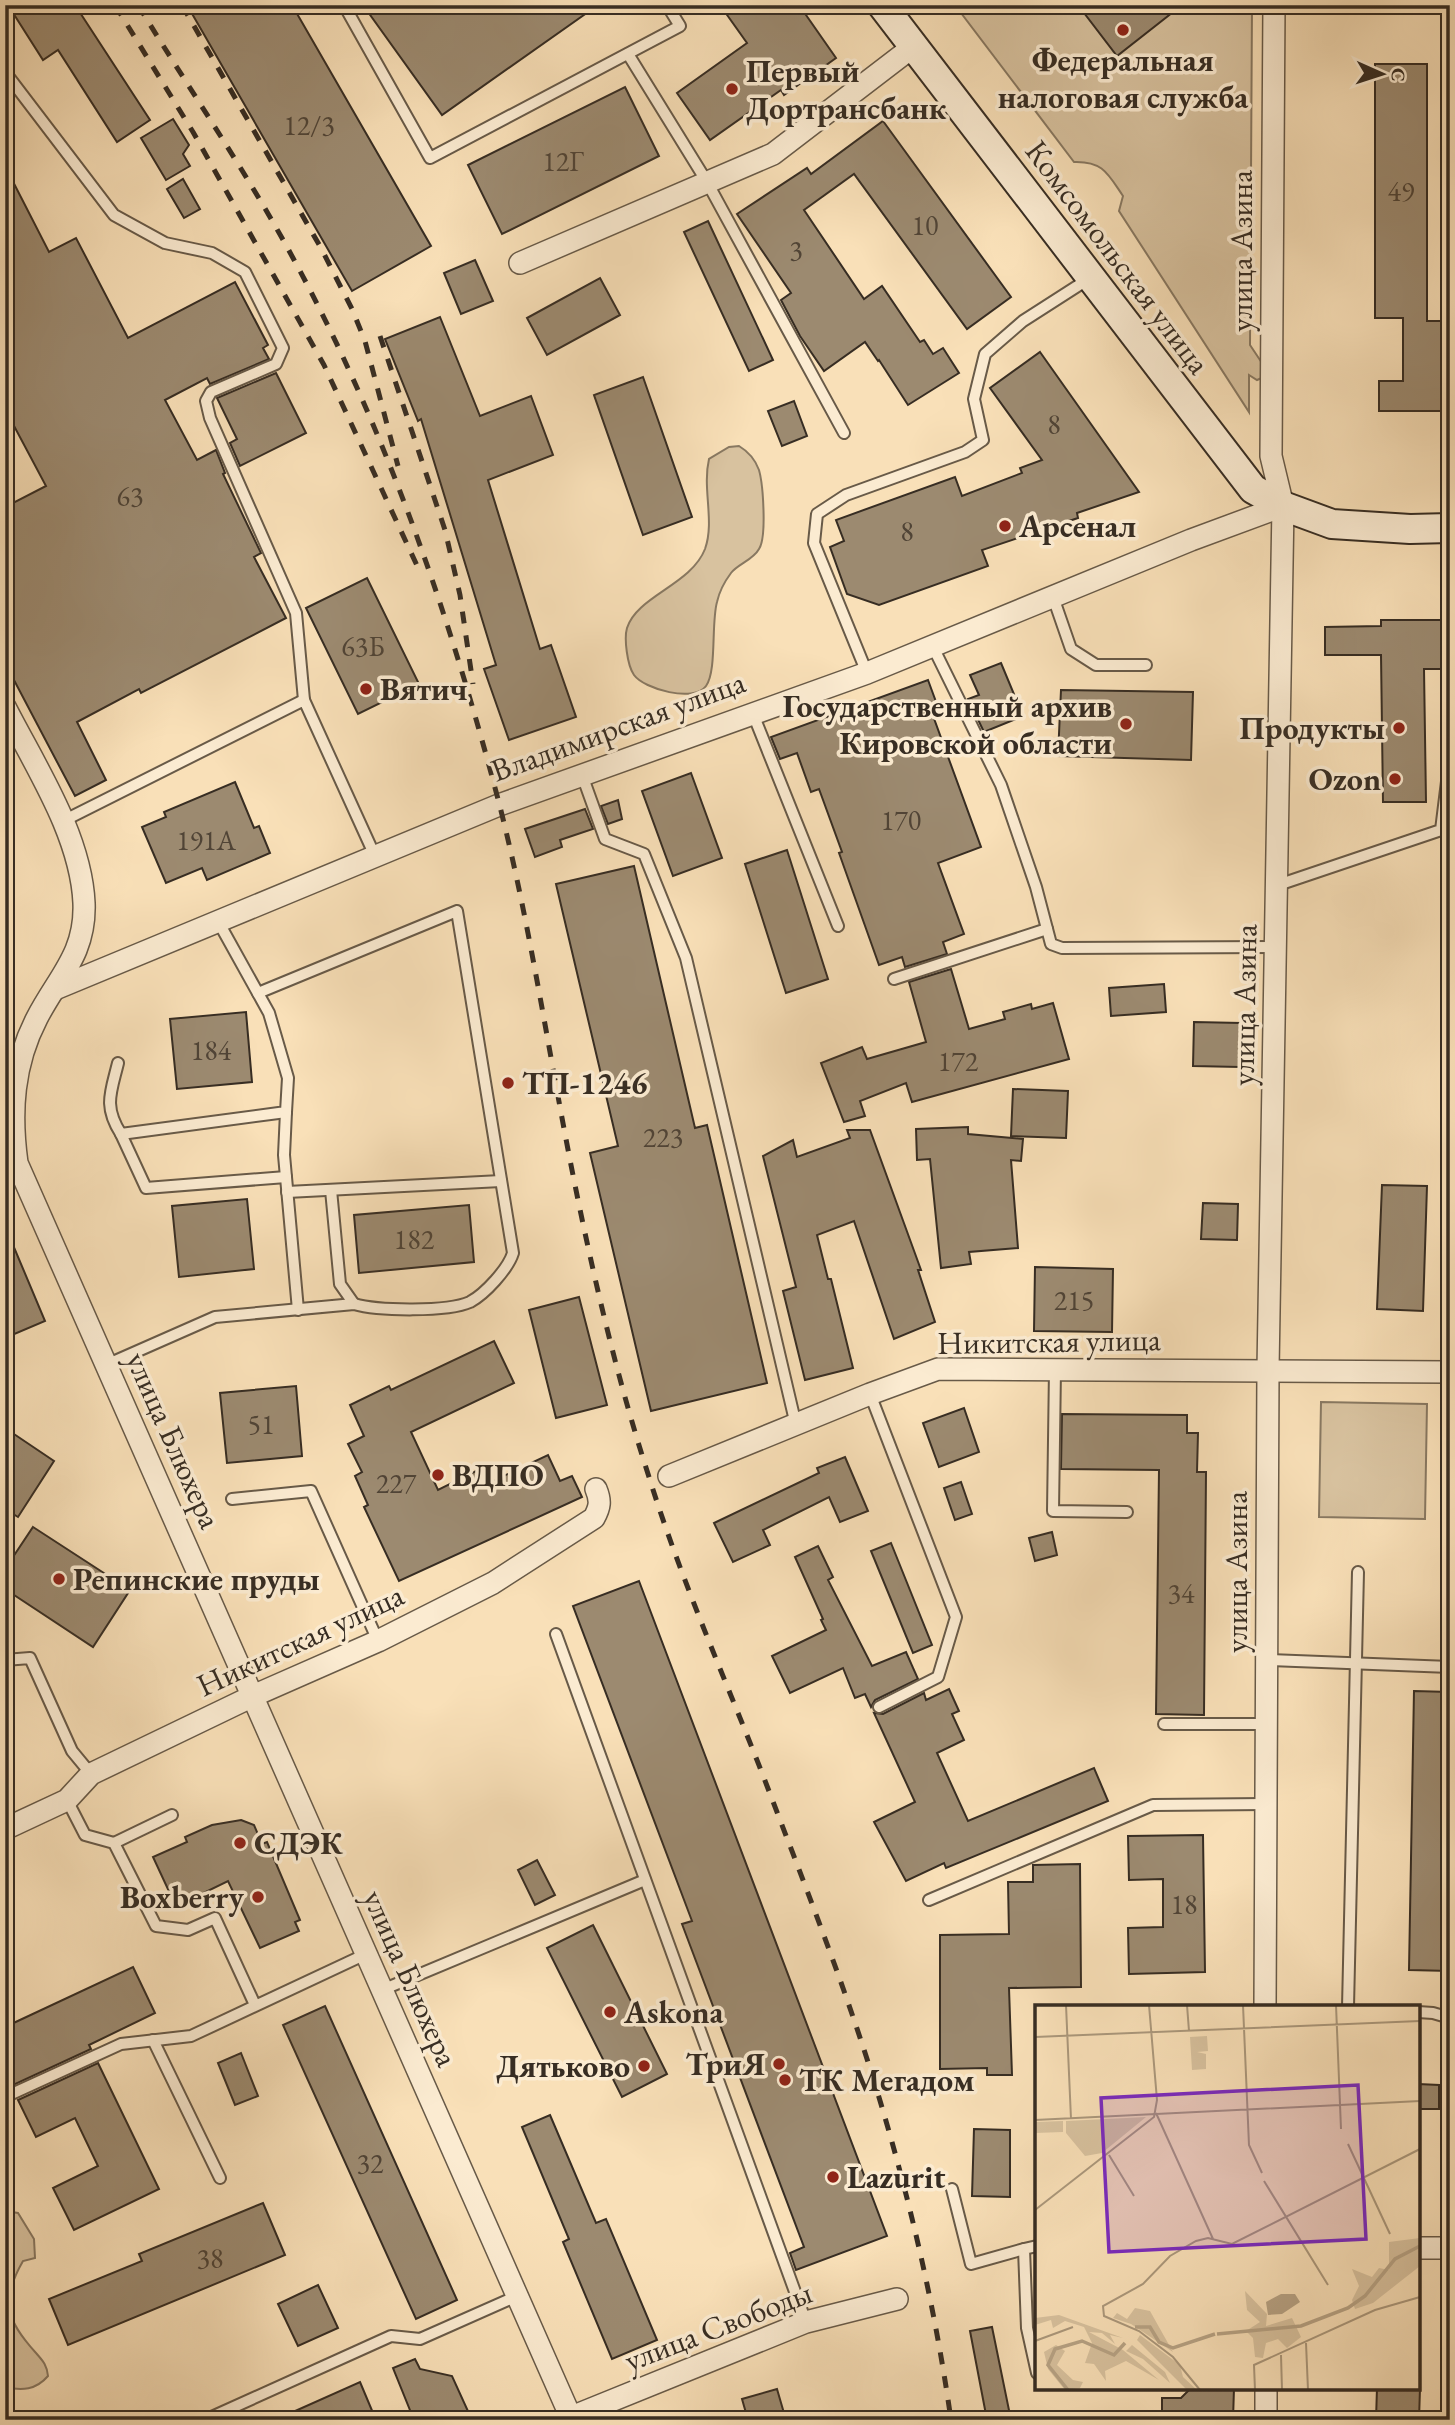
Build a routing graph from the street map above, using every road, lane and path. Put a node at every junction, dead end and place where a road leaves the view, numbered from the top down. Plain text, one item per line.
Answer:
1 (344, 5) edge
2 (667, 5) edge
3 (1273, 5) edge
4 (888, 8) edge
5 (914, 46) junction
6 (628, 54) junction
7 (5, 72) edge
8 (707, 182) junction
9 (520, 263) dead end
10 (1090, 278) junction
11 (844, 433) dead end
12 (1283, 506) junction
13 (1450, 528) edge
14 (1054, 597) junction
15 (933, 647) junction
16 (1146, 665) dead end
17 (867, 673) junction
18 (304, 700) junction
19 (5, 708) edge
20 (753, 714) junction
21 (1450, 757) edge
22 (582, 775) junction
23 (63, 821) junction
24 (1445, 828) edge
25 (375, 856) junction
26 (1278, 885) junction
27 (219, 923) junction
28 (838, 926) dead end
29 (1047, 929) junction
30 (1276, 947) junction
31 (894, 979) dead end
32 (55, 989) junction
33 (258, 993) junction
34 (118, 1063) dead end
35 (9, 1093) edge
36 (286, 1112) junction
37 (121, 1134) junction
38 (286, 1177) junction
39 (501, 1181) junction
40 (331, 1190) junction
41 (287, 1192) junction
42 (354, 1304) junction
43 (298, 1310) junction
44 (106, 1365) junction
45 (1055, 1369) junction
46 (1268, 1370) junction
47 (1450, 1372) edge
48 (870, 1394) junction
49 (796, 1425) junction
50 (669, 1476) dead end
51 (596, 1489) dead end
52 (232, 1499) dead end
53 (1127, 1512) dead end
54 (1358, 1572) dead end
55 (556, 1634) dead end
56 (378, 1641) junction
57 (5, 1660) edge
58 (1267, 1660) junction
59 (1356, 1663) junction
60 (1450, 1667) edge
61 (253, 1696) junction
62 (879, 1707) dead end
63 (1164, 1724) dead end
64 (1266, 1724) junction
65 (91, 1774) junction
66 (67, 1800) junction
67 (1266, 1804) junction
68 (172, 1815) dead end
69 (5, 1829) edge
70 (114, 1843) junction
71 (645, 1880) junction
72 (929, 1900) dead end
73 (366, 1954) junction
74 (382, 1990) junction
75 (1265, 2005) edge
76 (1348, 2005) edge
77 (255, 2006) junction
78 (1420, 2012) edge
79 (1450, 2018) edge
80 (153, 2040) junction
81 (5, 2098) edge
82 (220, 2178) dead end
83 (952, 2189) dead end
84 (1035, 2246) edge
85 (1420, 2248) edge
86 (1450, 2248) edge
87 (1024, 2249) junction
88 (517, 2296) junction
89 (897, 2299) dead end
90 (806, 2322) junction
91 (1035, 2364) edge
92 (1266, 2390) edge
93 (569, 2419) edge
94 (205, 2420) edge
95 (1266, 2420) edge

1 - 6 lane
2 - 6 lane
3 - 12 street, улица Азина
4 - 5 main road, Комсомольская улица
5 - 8 street
5 - 10 main road, Комсомольская улица
6 - 8 lane
7 - 18 lane
8 - 9 street
8 - 11 lane
10 - 12 main road, Комсомольская улица
10 - 17 lane
12 - 13 main road
12 - 14 street, Владимирская улица
12 - 26 street, улица Азина
14 - 15 street, Владимирская улица
14 - 16 lane
15 - 17 street, Владимирская улица
15 - 29 lane
17 - 20 street, Владимирская улица
18 - 23 lane
18 - 25 lane
19 - 23 street, улица Блюхера
20 - 22 street, Владимирская улица
20 - 28 lane
21 - 24 lane
22 - 25 street, Владимирская улица
22 - 49 lane
23 - 32 street, улица Блюхера
24 - 26 lane
25 - 27 street, Владимирская улица
26 - 30 street, улица Азина
27 - 32 street, Владимирская улица
27 - 33 lane
29 - 30 lane
29 - 31 lane
30 - 46 street, улица Азина
32 - 35 street, улица Блюхера
33 - 36 lane
33 - 39 lane
34 - 37 lane
35 - 44 street, улица Блюхера
36 - 37 lane
36 - 38 lane
37 - 38 lane
38 - 41 lane
39 - 40 lane
39 - 42 lane
40 - 41 lane
40 - 42 lane
41 - 43 lane
42 - 43 lane
43 - 44 lane
44 - 61 street, улица Блюхера
45 - 46 street, Никитская улица
45 - 48 street, Никитская улица
45 - 53 lane
46 - 47 street, Никитская улица
46 - 58 street, улица Азина
48 - 49 street, Никитская улица
48 - 62 lane
49 - 50 street, Никитская улица
51 - 56 street, Никитская улица
52 - 56 lane
54 - 59 lane
55 - 71 lane
56 - 61 street, Никитская улица
57 - 65 lane
58 - 59 lane
58 - 64 street, улица Азина
59 - 60 lane
59 - 76 lane
61 - 65 street, Никитская улица
61 - 73 street, улица Блюхера
63 - 64 lane
64 - 67 street, улица Азина
65 - 66 street, Никитская улица
66 - 69 street, Никитская улица
66 - 70 lane
67 - 72 lane
67 - 75 street, улица Азина
68 - 70 lane
70 - 77 lane
71 - 74 lane
71 - 90 lane
73 - 74 street, улица Блюхера
73 - 77 lane
74 - 88 street, улица Блюхера
77 - 80 lane
78 - 79 lane
80 - 81 lane
80 - 82 lane
83 - 87 lane
84 - 87 lane
85 - 86 street
87 - 91 lane
88 - 93 street, улица Блюхера
88 - 94 lane
89 - 90 street, улица Свободы
90 - 93 street, улица Свободы
92 - 95 street

